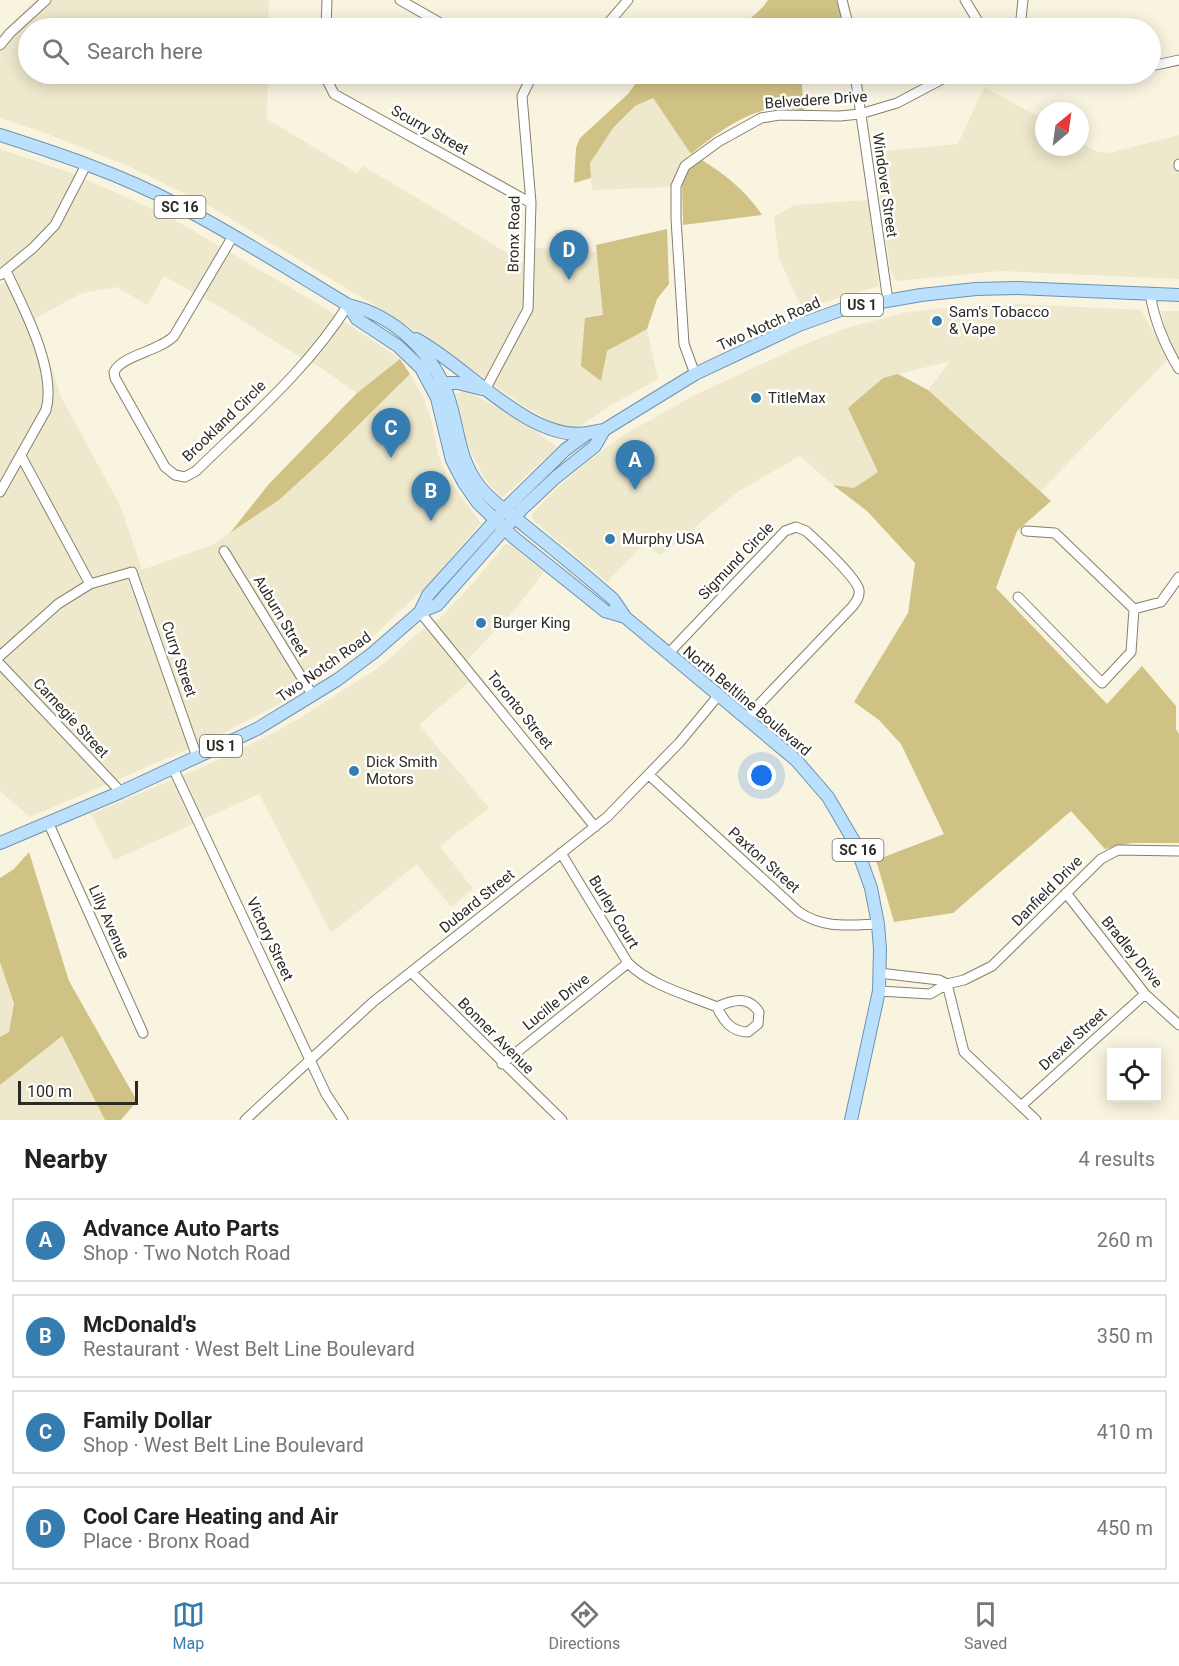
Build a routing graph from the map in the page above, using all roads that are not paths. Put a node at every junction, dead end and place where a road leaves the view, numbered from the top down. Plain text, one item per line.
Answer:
1 (46, 0) edge
2 (327, 0) edge
3 (400, 0) edge
4 (628, 0) edge
5 (842, 0) edge
6 (965, 0) edge
7 (1023, 0) edge
8 (26, 18) edge
9 (326, 18) edge
10 (432, 18) edge
11 (613, 18) edge
12 (846, 18) edge
13 (976, 18) edge
14 (1021, 18) edge
15 (18, 25) edge
16 (0, 45) edge
17 (1179, 60) edge
18 (1161, 64) edge
19 (329, 84) edge
20 (527, 84) edge
21 (856, 84) edge
22 (933, 84) edge
23 (860, 114) junction
24 (0, 135) edge
25 (86, 165) junction
26 (531, 203) junction
27 (233, 236) junction
28 (3, 273) edge
29 (1149, 293) junction
30 (1179, 295) edge
31 (888, 302) junction
32 (348, 305) junction
33 (401, 332) junction
34 (1179, 369) edge
35 (695, 374) junction
36 (436, 383) junction
37 (485, 390) junction
38 (544, 427) junction
39 (604, 430) junction
40 (588, 433) junction
41 (565, 450) junction
42 (21, 456) junction
43 (0, 492) edge
44 (518, 514) junction
45 (496, 515) junction
46 (1026, 531) dead end
47 (509, 533) junction
48 (224, 551) dead end
49 (1179, 577) edge
50 (90, 584) junction
51 (1018, 597) dead end
52 (1134, 609) junction
53 (420, 612) junction
54 (625, 616) junction
55 (668, 654) junction
56 (0, 656) edge
57 (0, 664) edge
58 (313, 696) junction
59 (718, 696) junction
60 (746, 718) junction
61 (197, 757) junction
62 (173, 768) junction
63 (649, 775) junction
64 (121, 792) junction
65 (48, 822) junction
66 (595, 828) junction
67 (0, 843) edge
68 (1179, 851) edge
69 (561, 853) junction
70 (1066, 893) junction
71 (878, 924) junction
72 (628, 963) junction
73 (411, 972) junction
74 (879, 973) junction
75 (947, 984) junction
76 (879, 991) junction
77 (1145, 994) junction
78 (717, 1007) junction
79 (1179, 1025) edge
80 (143, 1033) dead end
81 (310, 1059) junction
82 (502, 1064) junction
83 (1021, 1106) junction
84 (245, 1120) edge
85 (343, 1120) edge
86 (562, 1120) edge
87 (851, 1120) edge
88 (1036, 1120) edge

1 - 8 street
2 - 9 street
3 - 10 street
4 - 11 street
5 - 12 street
6 - 13 street
7 - 14 street
15 - 16 street
17 - 18 street
19 - 26 street, Scurry Street
20 - 26 street, Bronx Road
21 - 23 street, Windover Street
22 - 23 street, Belvedere Drive
23 - 31 street, Windover Street
23 - 35 street, Belvedere Drive
24 - 25 main road, SC 16
25 - 27 main road, SC 16
25 - 28 street
26 - 37 street, Bronx Road
27 - 32 main road, SC 16
27 - 32 street, Brookland Circle
28 - 42 street
29 - 30 main road, Two Notch Road / US 1
29 - 31 main road, Two Notch Road / US 1
29 - 34 street
31 - 35 main road, Two Notch Road / US 1
32 - 33 main road
32 - 36 main road
33 - 36 main road
33 - 37 main road
35 - 39 main road, Two Notch Road / US 1
36 - 37 main road
36 - 45 main road
37 - 38 main road
38 - 40 main road
38 - 41 main road
39 - 40 main road, Two Notch Road / US 1
39 - 44 main road, Two Notch Road
40 - 41 main road, Two Notch Road / US 1
41 - 45 main road, Two Notch Road / US 1
42 - 43 street
42 - 50 street
44 - 45 main road, North Beltline Boulevard / SC 16
44 - 47 main road, Two Notch Road / US 1
44 - 54 main road, North Beltline Boulevard / SC 16
45 - 47 main road
45 - 53 main road, Two Notch Road
46 - 52 street
47 - 53 main road, Two Notch Road / US 1
47 - 54 main road
48 - 58 street, Auburn Street
49 - 52 street
50 - 56 street
50 - 61 street, Curry Street
51 - 52 street
53 - 58 main road, Two Notch Road / US 1
53 - 66 street, Toronto Street
54 - 55 main road, North Beltline Boulevard / SC 16
55 - 59 main road, North Beltline Boulevard / SC 16
55 - 60 street, Sigmund Circle
57 - 64 street, Carnegie Street
58 - 61 main road, Two Notch Road / US 1
59 - 60 main road, North Beltline Boulevard / SC 16
59 - 63 street, Dubard Street
60 - 71 main road, North Beltline Boulevard / SC 16
61 - 62 main road, Two Notch Road / US 1
62 - 64 main road, Two Notch Road / US 1
62 - 81 street, Victory Street
63 - 66 street, Dubard Street
63 - 71 street, Paxton Street
64 - 65 main road, Two Notch Road / US 1
65 - 67 main road, Two Notch Road / US 1
65 - 80 street, Lilly Avenue
66 - 69 street, Dubard Street
68 - 70 street, Danfield Drive
69 - 72 street, Burley Court
69 - 73 street, Dubard Street
70 - 75 street, Danfield Drive
70 - 77 street, Bradley Drive
71 - 74 main road, North Beltline Boulevard / SC 16
72 - 78 street, Burley Court
72 - 82 street, Lucille Drive
73 - 81 street, Dubard Street
73 - 82 street, Bonner Avenue
74 - 75 street
74 - 76 main road, North Beltline Boulevard / SC 16
75 - 76 street, Danfield Drive
75 - 83 street
76 - 87 main road, North Beltline Boulevard / SC 16
77 - 79 street, Bradley Drive
77 - 83 street, Drexel Street
78 - 78 street, Burley Court
81 - 84 street, Dubard Street
81 - 85 street, Victory Street
82 - 86 street, Bonner Avenue
83 - 88 street

